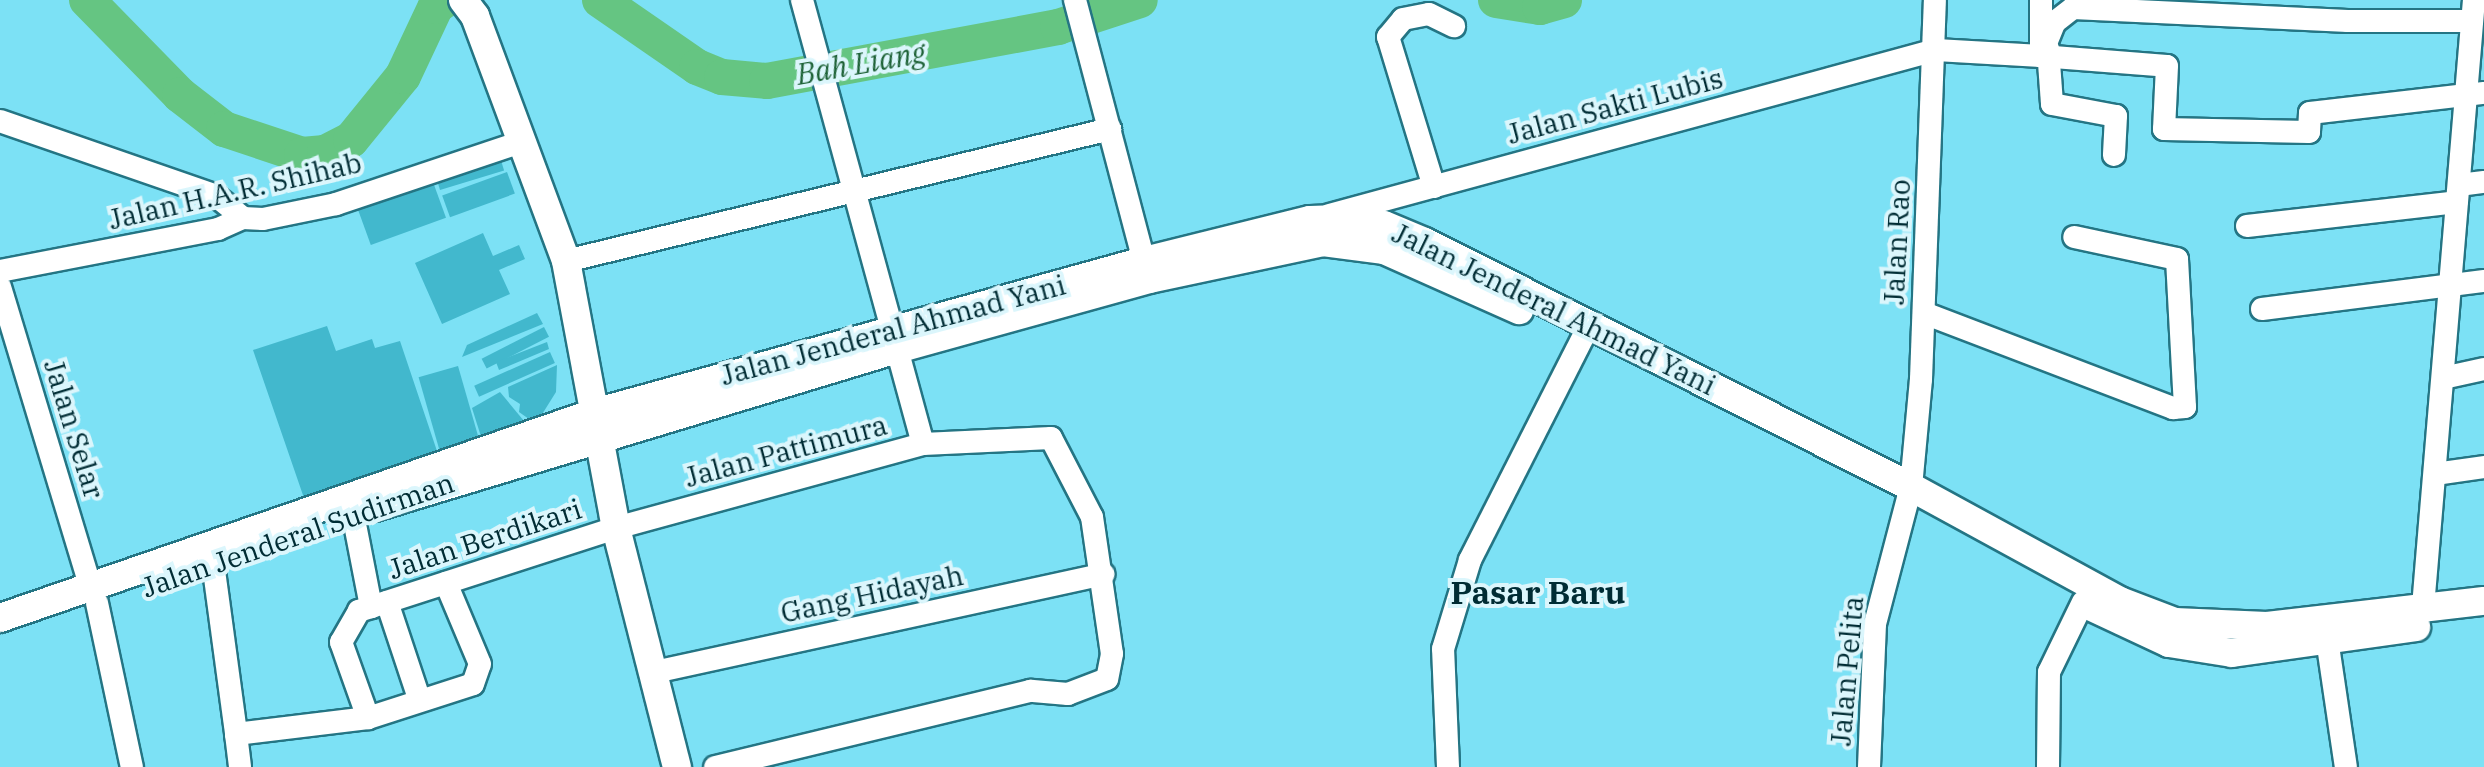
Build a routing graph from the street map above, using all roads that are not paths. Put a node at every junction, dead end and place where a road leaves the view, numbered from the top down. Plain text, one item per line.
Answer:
1 (802, 0) edge
2 (1075, 0) edge
3 (1935, 0) edge
4 (2041, 0) edge
5 (469, 8) edge
6 (2473, 10) edge
7 (1454, 26) dead end
8 (1936, 50) junction
9 (2046, 54) junction
10 (2475, 94) edge
11 (0, 121) edge
12 (1110, 129) junction
13 (524, 141) junction
14 (2114, 155) dead end
15 (2484, 182) edge
16 (1434, 187) junction
17 (851, 189) junction
18 (2458, 193) junction
19 (243, 218) junction
20 (1310, 220) junction
21 (2247, 226) dead end
22 (2074, 237) dead end
23 (566, 261) junction
24 (1146, 270) junction
25 (0, 271) edge
26 (2484, 281) edge
27 (2450, 284) junction
28 (0, 287) edge
29 (2262, 309) dead end
30 (1924, 313) junction
31 (1586, 332) junction
32 (894, 340) junction
33 (2484, 369) edge
34 (2443, 378) junction
35 (596, 426) junction
36 (923, 444) junction
37 (2484, 467) edge
38 (2435, 474) junction
39 (1908, 496) junction
40 (353, 514) junction
41 (616, 528) junction
42 (213, 563) junction
43 (1103, 574) junction
44 (446, 583) junction
45 (94, 596) junction
46 (2083, 602) junction
47 (379, 604) junction
48 (2423, 607) junction
49 (2475, 611) edge
50 (0, 618) edge
51 (0, 637) edge
52 (2327, 639) junction
53 (655, 672) junction
54 (420, 701) junction
55 (368, 718) junction
56 (236, 734) junction
57 (132, 767) edge
58 (240, 767) edge
59 (677, 767) edge
60 (715, 767) edge
61 (1448, 767) edge
62 (1869, 767) edge
63 (2048, 767) edge
64 (2346, 767) edge

1 - 17 street, Jalan Pattimura
2 - 12 street
3 - 8 street, Jalan Rao
4 - 9 street
5 - 13 main road
6 - 9 street
6 - 10 street
7 - 16 street
8 - 9 street, Jalan Sakti Lubis
8 - 16 street, Jalan Sakti Lubis
8 - 30 street, Jalan Rao
9 - 10 street, Jalan Sakti Lubis
9 - 14 street
10 - 18 street
11 - 19 street
12 - 17 street
12 - 24 street
13 - 19 street, Jalan H.A.R. Shihab
13 - 23 main road
15 - 18 street
16 - 20 street, Jalan Sakti Lubis
17 - 23 street
17 - 32 street, Jalan Pattimura
18 - 21 street
18 - 27 street
19 - 25 street, Jalan H.A.R. Shihab
20 - 24 main road, Jalan Jenderal Ahmad Yani
20 - 31 main road, Jalan Jenderal Ahmad Yani
22 - 30 street
23 - 35 main road
24 - 31 main road, Jalan Jenderal Ahmad Yani
24 - 32 main road, Jalan Jenderal Ahmad Yani
26 - 27 street
27 - 29 street
27 - 34 street
28 - 45 street, Jalan Selar
30 - 39 street, Jalan Rao
31 - 39 main road, Jalan Jenderal Ahmad Yani
31 - 61 street
32 - 35 main road, Jalan Jenderal Ahmad Yani
32 - 36 street, Jalan Pattimura
33 - 34 street
34 - 38 street
35 - 40 main road, Jalan Jenderal Sudirman
35 - 41 main road
35 - 45 main road, Jalan Jenderal Sudirman
36 - 41 street, Jalan Pattimura
36 - 43 street
37 - 38 street
38 - 48 street
39 - 46 main road, Jalan Jenderal Ahmad Yani
39 - 48 main road, Jalan Jenderal Ahmad Yani
39 - 62 street, Jalan Pelita
40 - 42 main road, Jalan Jenderal Sudirman
40 - 47 street, Jalan Berdikari
41 - 44 street, Jalan Berdikari
41 - 53 main road
42 - 45 main road, Jalan Jenderal Sudirman
42 - 56 street
43 - 53 street, Gang Hidayah
43 - 60 street
44 - 47 street, Jalan Berdikari
44 - 54 street
45 - 50 main road, Jalan Jenderal Sudirman
45 - 51 main road, Jalan Jenderal Sudirman
45 - 57 street, Jalan Selar
46 - 52 main road, Jalan Jenderal Ahmad Yani
46 - 63 street
47 - 54 street
47 - 55 street
48 - 49 main road, Jalan Jenderal Ahmad Yani
49 - 52 main road, Jalan Jenderal Ahmad Yani
52 - 64 street
53 - 59 main road
54 - 55 street
55 - 56 street
56 - 58 street

